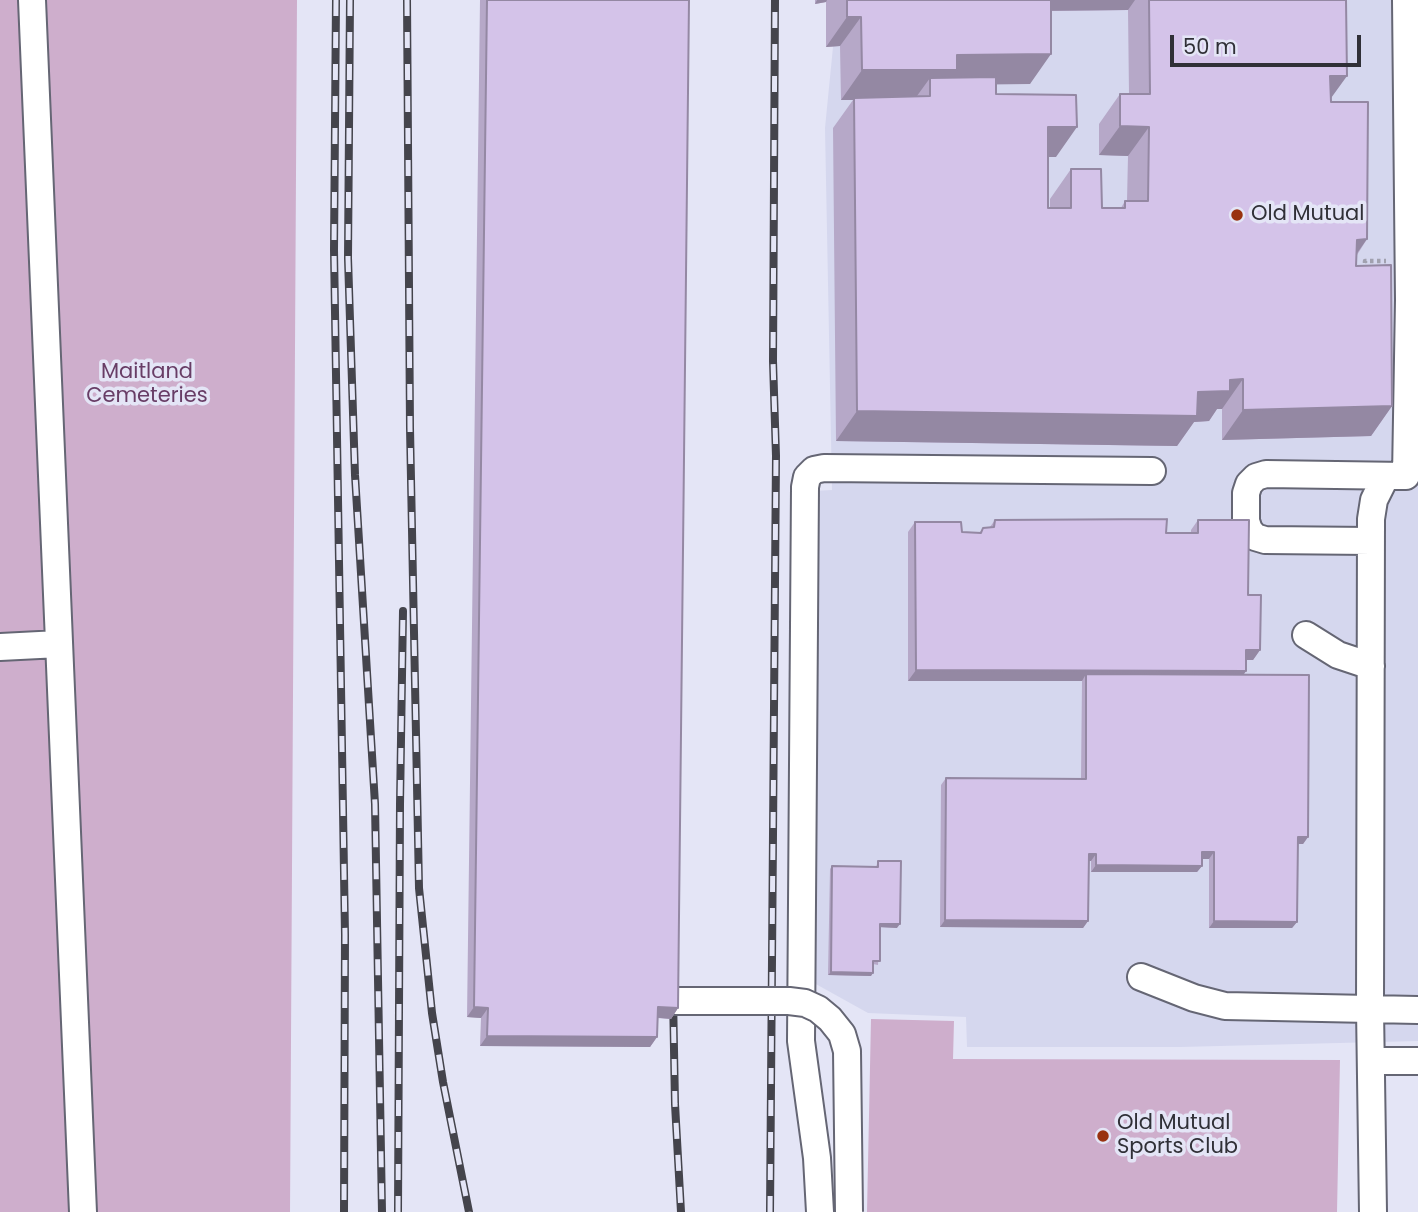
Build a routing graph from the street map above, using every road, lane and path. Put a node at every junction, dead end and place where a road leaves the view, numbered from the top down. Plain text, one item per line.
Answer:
1 (32, 0) edge
2 (1406, 0) edge
3 (1397, 261) dead end
4 (1365, 272) edge
5 (1414, 300) edge
6 (1413, 329) edge
7 (1152, 471) edge
8 (1404, 478) edge
9 (1371, 541) junction
10 (1306, 635) dead end
11 (59, 644) junction
12 (0, 647) edge
13 (1371, 666) junction
14 (1141, 977) dead end
15 (671, 1001) edge
16 (1370, 1009) junction
17 (1418, 1010) edge
18 (1371, 1061) junction
19 (1418, 1061) edge
20 (83, 1212) edge
21 (820, 1212) edge
22 (849, 1212) edge
23 (1373, 1212) edge

1 - 11 lane
2 - 5 lane
3 - 4 path
5 - 6 lane
6 - 8 lane
7 - 21 lane
8 - 9 lane
8 - 9 lane
9 - 13 lane
10 - 13 lane
11 - 12 lane
11 - 20 lane
13 - 16 lane
14 - 16 lane
15 - 22 lane, bridge
16 - 17 lane
16 - 18 lane
18 - 19 lane
18 - 23 lane

